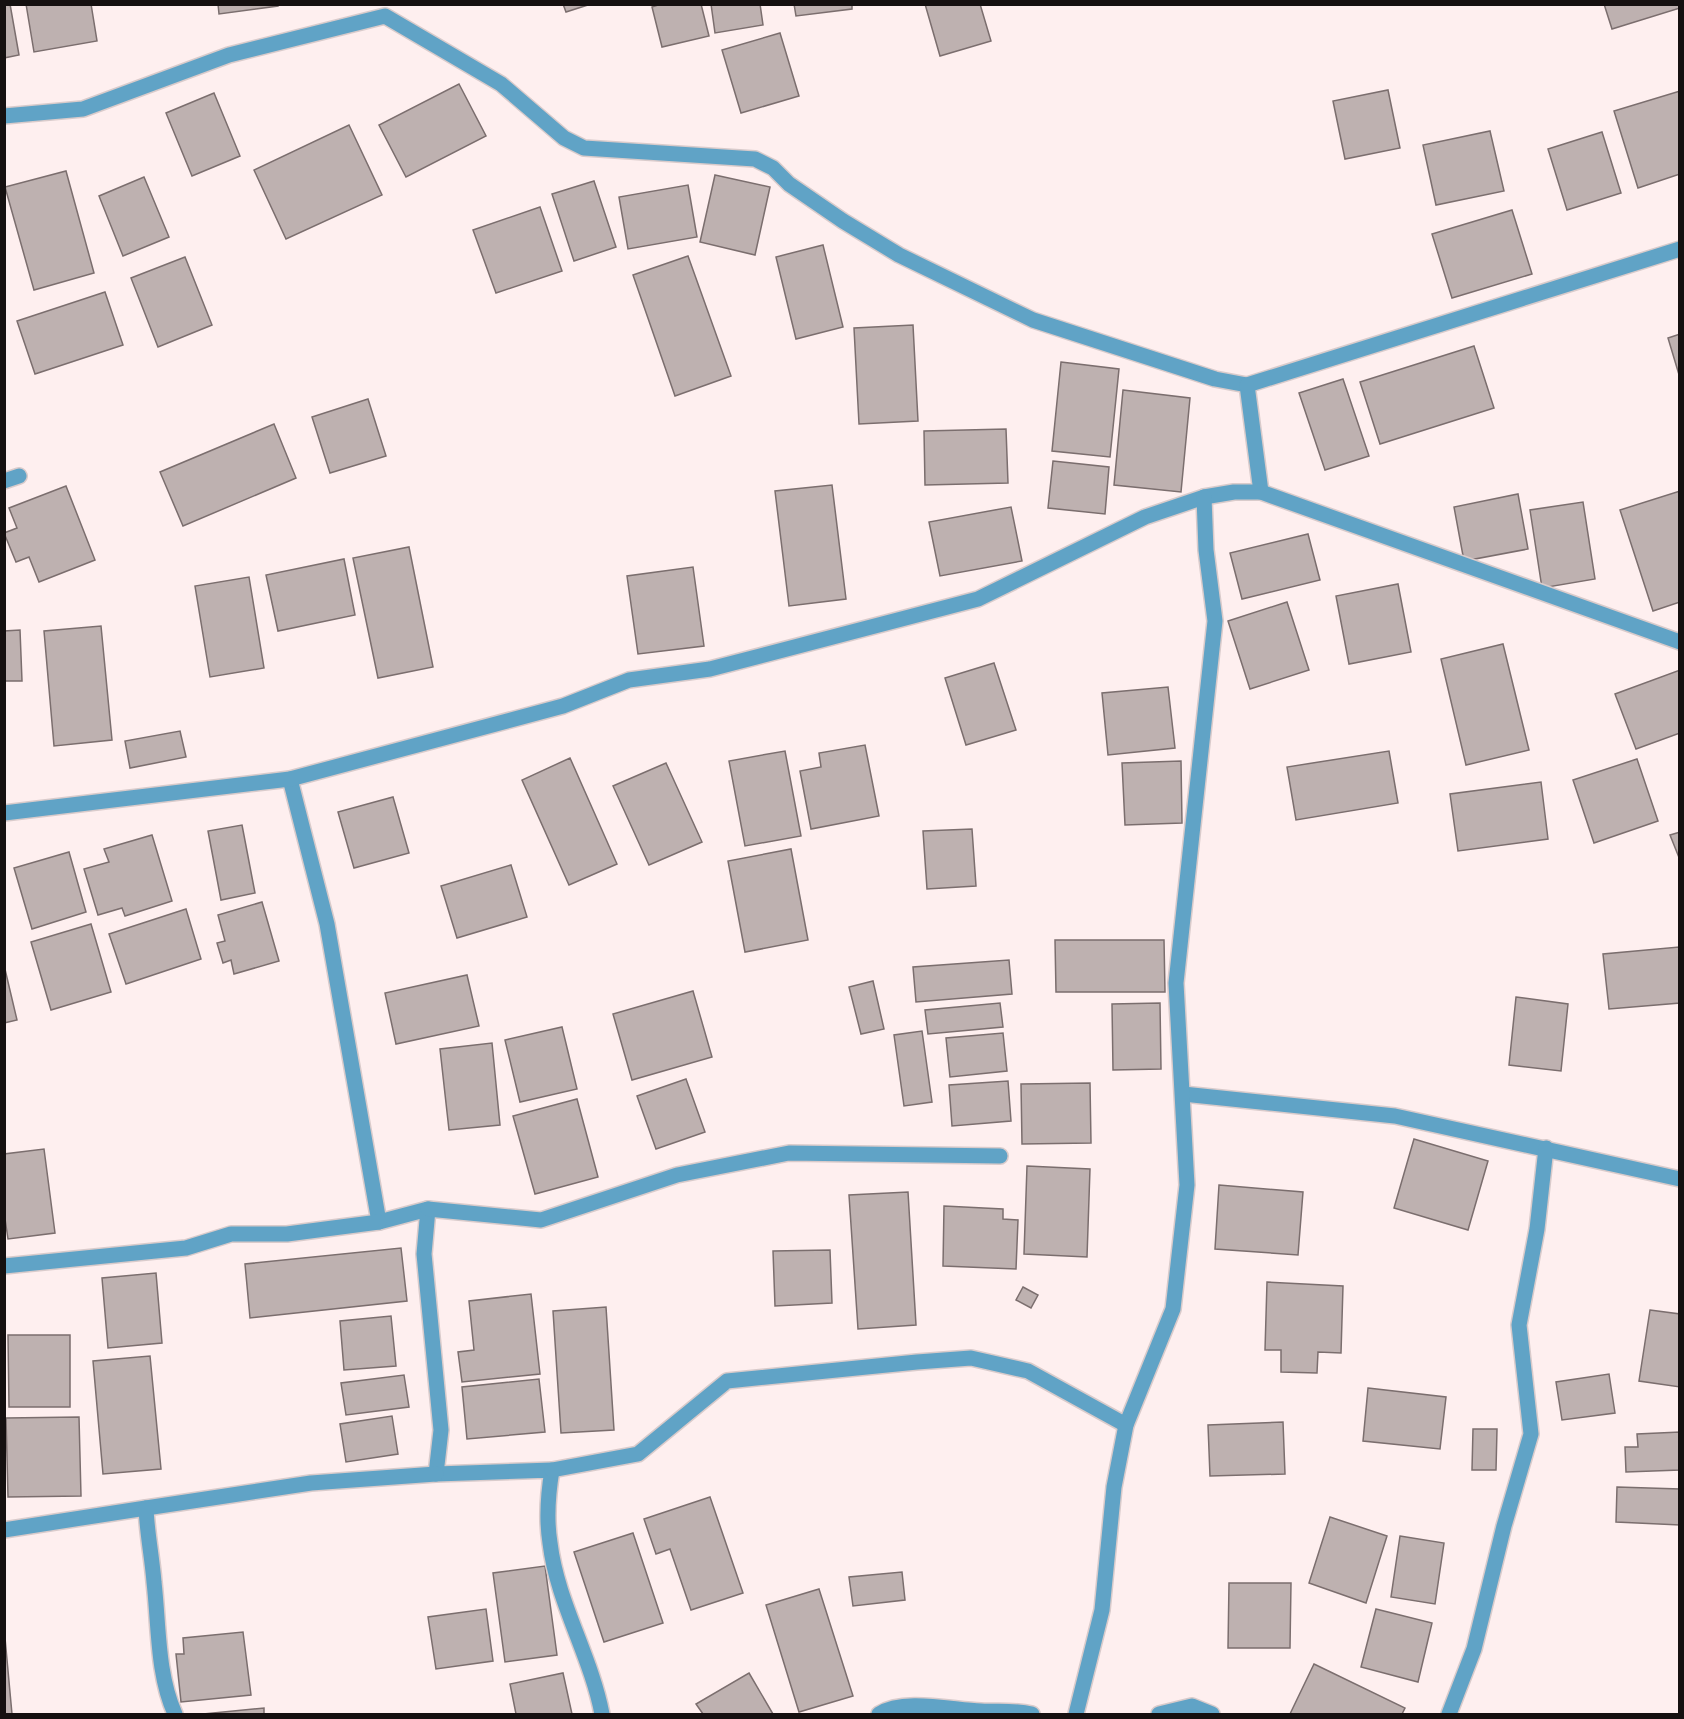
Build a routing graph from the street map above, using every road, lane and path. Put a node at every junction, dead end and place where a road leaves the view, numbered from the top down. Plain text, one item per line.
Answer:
1 (4, 116) edge
2 (1680, 249) edge
3 (1247, 386) junction
4 (1262, 492) junction
5 (1204, 497) junction
6 (1680, 642) edge
7 (290, 779) junction
8 (4, 813) edge
9 (1183, 1094) junction
10 (1546, 1148) junction
11 (1000, 1156) dead end
12 (1680, 1179) edge
13 (428, 1209) junction
14 (379, 1222) junction
15 (4, 1266) edge
16 (1126, 1425) junction
17 (552, 1470) junction
18 (436, 1474) junction
19 (146, 1508) junction
20 (4, 1530) edge
21 (175, 1714) edge
22 (602, 1714) edge
23 (879, 1714) edge
24 (1032, 1714) edge
25 (1076, 1714) edge
26 (1159, 1714) edge
27 (1212, 1714) edge
28 (1449, 1714) edge

1 - 3 street
2 - 3 street
3 - 4 street
4 - 5 street
4 - 6 street
5 - 7 street
5 - 9 street
7 - 8 street
7 - 14 street
9 - 10 street
9 - 16 street
10 - 12 street
10 - 28 street
11 - 13 street
13 - 14 street
13 - 18 street
14 - 15 street
16 - 17 street
16 - 25 street
17 - 18 street
17 - 22 street
18 - 19 street
19 - 20 street
19 - 21 street
23 - 24 street
26 - 27 street

